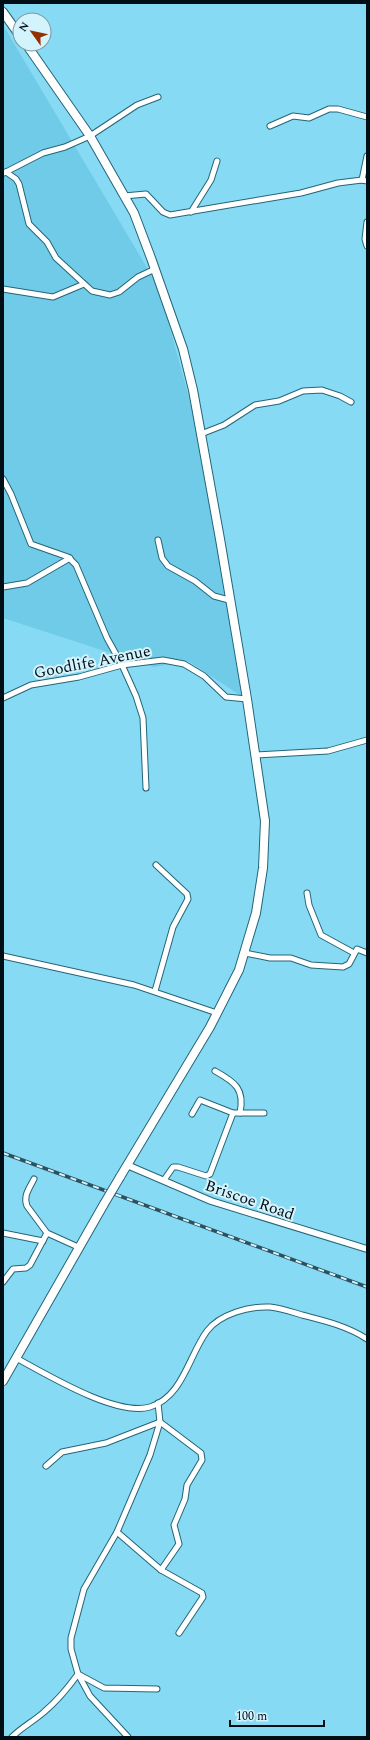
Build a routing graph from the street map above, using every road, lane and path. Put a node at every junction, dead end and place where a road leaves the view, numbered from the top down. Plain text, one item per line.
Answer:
1 (3, 12) edge
2 (12, 25) edge
3 (32, 52) edge
4 (158, 97) dead end
5 (367, 117) edge
6 (270, 126) dead end
7 (90, 136) junction
8 (367, 156) edge
9 (217, 161) dead end
10 (4, 173) edge
11 (365, 181) edge
12 (124, 196) junction
13 (191, 212) junction
14 (367, 222) edge
15 (367, 246) edge
16 (155, 269) junction
17 (84, 284) junction
18 (3, 289) edge
19 (351, 402) dead end
20 (201, 434) junction
21 (3, 479) edge
22 (158, 540) dead end
23 (70, 558) junction
24 (3, 587) edge
25 (229, 600) junction
26 (122, 665) junction
27 (3, 698) edge
28 (247, 699) junction
29 (367, 740) edge
30 (256, 755) junction
31 (146, 788) dead end
32 (156, 865) dead end
33 (307, 893) dead end
34 (245, 953) junction
35 (354, 953) junction
36 (367, 953) edge
37 (3, 956) edge
38 (155, 991) junction
39 (217, 1013) junction
40 (215, 1070) dead end
41 (233, 1113) junction
42 (240, 1113) junction
43 (264, 1113) dead end
44 (192, 1114) dead end
45 (128, 1165) junction
46 (34, 1179) dead end
47 (164, 1180) junction
48 (3, 1233) edge
49 (47, 1233) junction
50 (43, 1241) junction
51 (78, 1247) junction
52 (367, 1249) edge
53 (3, 1282) edge
54 (367, 1339) edge
55 (16, 1358) junction
56 (3, 1381) edge
57 (158, 1403) junction
58 (160, 1422) junction
59 (46, 1466) dead end
60 (117, 1532) junction
61 (162, 1570) junction
62 (179, 1633) dead end
63 (78, 1674) junction
64 (157, 1688) dead end
65 (12, 1737) edge
66 (128, 1737) edge

1 - 2 highway
3 - 7 highway
4 - 7 street
5 - 6 street
7 - 10 street
7 - 12 highway
8 - 11 street
9 - 13 street
10 - 17 street
11 - 13 street
12 - 13 street
12 - 16 highway
14 - 15 street
16 - 17 street
16 - 20 highway
17 - 18 street
19 - 20 street
20 - 25 highway
21 - 23 street
22 - 25 street
23 - 24 street
23 - 26 street
25 - 28 highway
26 - 27 street, Goodlife Avenue
26 - 28 street, Goodlife Avenue
26 - 31 street
28 - 30 highway
29 - 30 street
30 - 34 highway
32 - 38 street
33 - 35 street
34 - 35 street
34 - 39 highway
35 - 36 street
37 - 38 street
38 - 39 street
39 - 45 highway
40 - 42 street
41 - 42 street
41 - 44 street
41 - 47 street
42 - 43 street
45 - 47 street, Briscoe Road
45 - 51 highway, bridge
46 - 49 street
47 - 52 street, Briscoe Road
48 - 50 street
49 - 50 street
49 - 51 street
50 - 53 street
51 - 55 highway
54 - 57 street
55 - 56 highway
55 - 57 street
57 - 58 street
58 - 59 street
58 - 60 street
58 - 61 street
60 - 61 street
60 - 63 street
61 - 62 street
63 - 64 street
63 - 65 street
63 - 66 street

